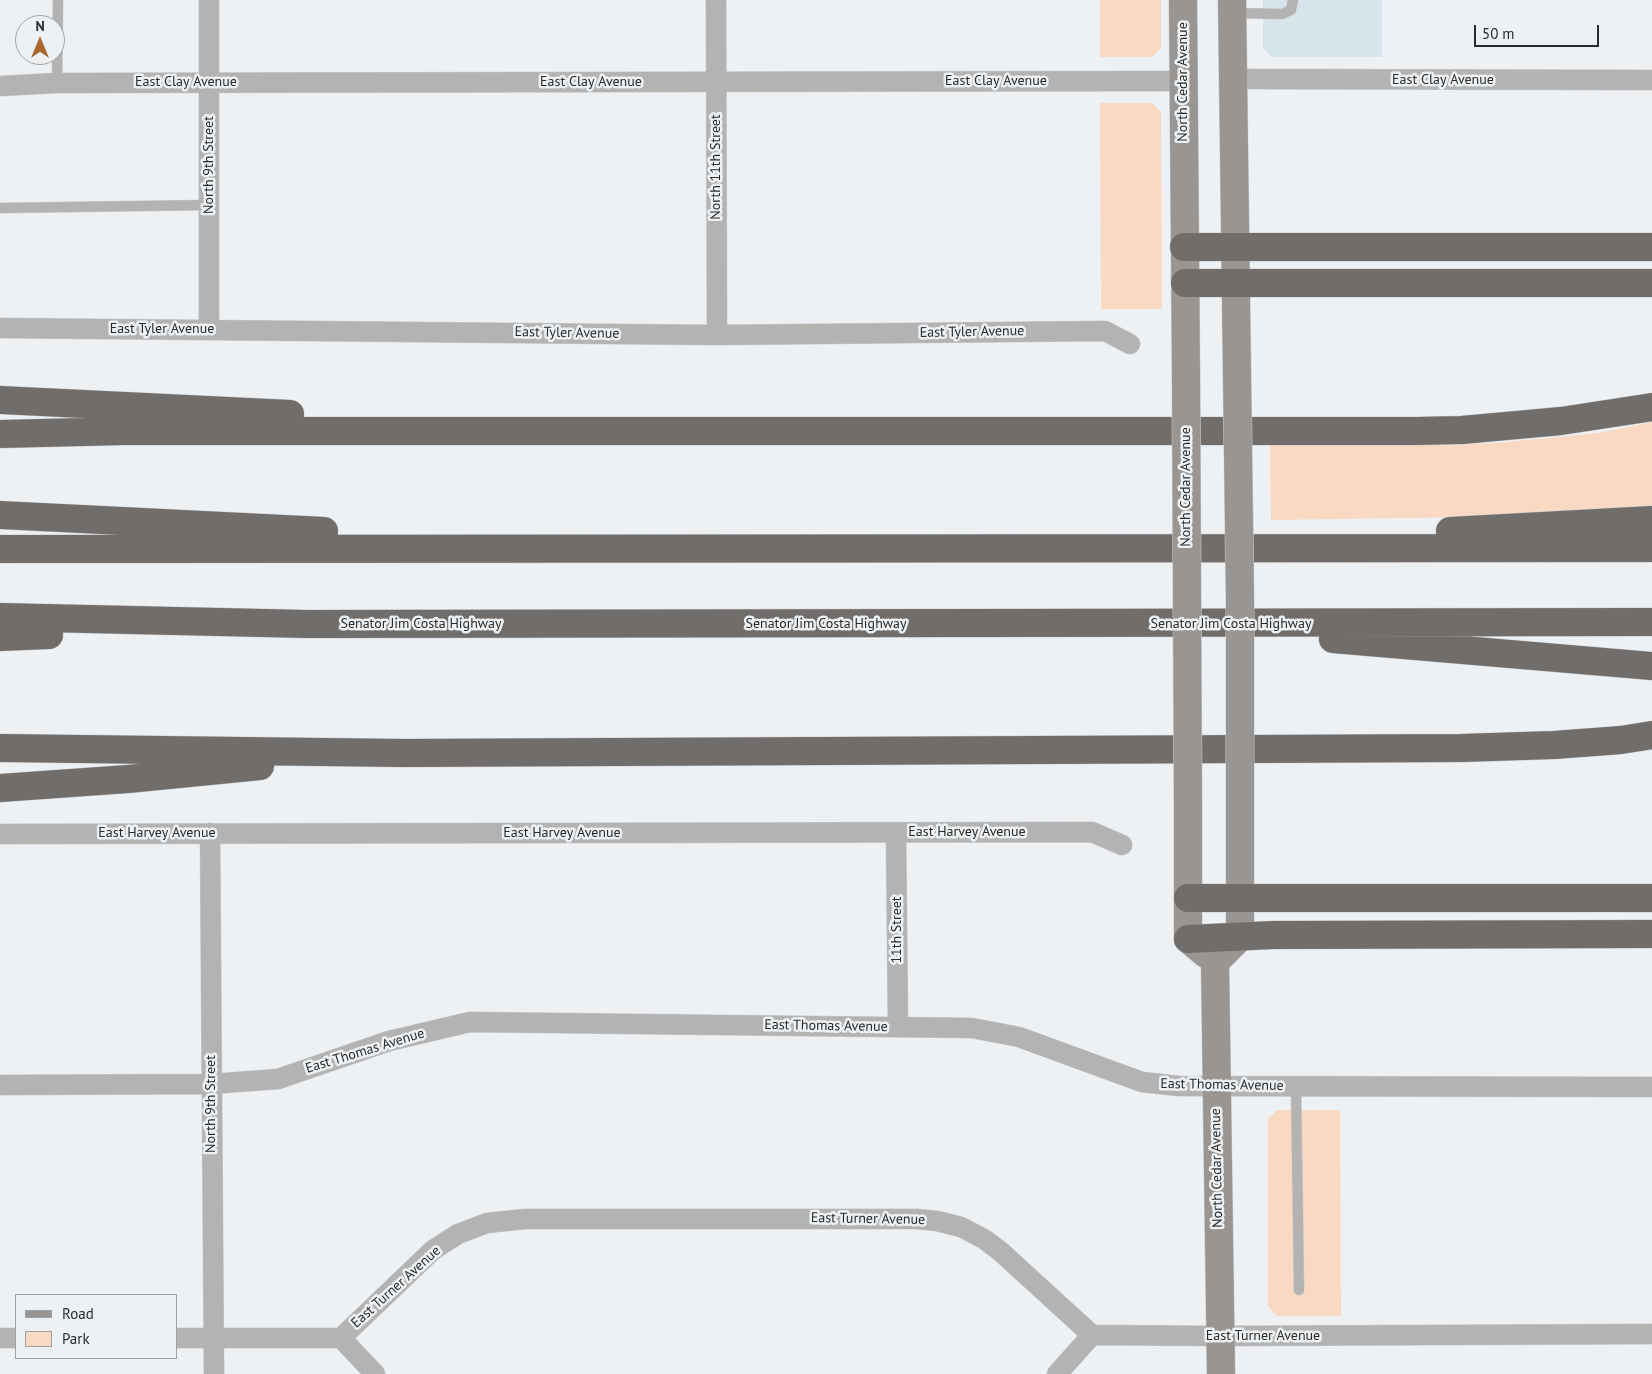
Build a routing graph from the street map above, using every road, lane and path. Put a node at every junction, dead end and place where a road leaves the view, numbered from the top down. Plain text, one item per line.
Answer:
1 (58, 0) edge
2 (208, 0) edge
3 (716, 0) edge
4 (1183, 0) edge
5 (1293, 0) edge
6 (1232, 7) edge
7 (1234, 79) junction
8 (1652, 80) edge
9 (1183, 81) junction
10 (209, 82) junction
11 (716, 82) junction
12 (57, 83) junction
13 (0, 86) edge
14 (209, 205) junction
15 (0, 208) edge
16 (1184, 247) junction
17 (1235, 247) junction
18 (1652, 247) edge
19 (1185, 283) junction
20 (1236, 283) junction
21 (1652, 283) edge
22 (0, 328) edge
23 (209, 329) junction
24 (717, 335) junction
25 (1130, 344) dead end
26 (0, 400) edge
27 (1652, 406) edge
28 (646, 432) junction
29 (0, 434) edge
30 (0, 515) edge
31 (1652, 520) edge
32 (646, 548) junction
33 (1151, 548) junction
34 (1652, 548) edge
35 (0, 549) edge
36 (0, 617) edge
37 (1652, 622) edge
38 (307, 624) junction
39 (1147, 624) junction
40 (0, 637) edge
41 (1652, 666) edge
42 (1652, 735) edge
43 (0, 748) edge
44 (403, 753) junction
45 (0, 788) edge
46 (210, 833) junction
47 (896, 833) junction
48 (0, 834) edge
49 (1122, 845) dead end
50 (1188, 898) junction
51 (1240, 898) junction
52 (1652, 898) edge
53 (1652, 934) edge
54 (1240, 937) junction
55 (1188, 939) junction
56 (1214, 962) junction
57 (898, 1026) junction
58 (211, 1084) junction
59 (0, 1085) edge
60 (1652, 1086) edge
61 (1216, 1087) junction
62 (1296, 1087) junction
63 (1299, 1290) dead end
64 (1652, 1334) edge
65 (1092, 1335) junction
66 (1221, 1336) junction
67 (0, 1338) edge
68 (15, 1338) edge
69 (178, 1338) edge
70 (214, 1338) junction
71 (341, 1338) junction
72 (214, 1374) edge
73 (375, 1374) edge
74 (1056, 1374) edge
75 (1221, 1374) edge

1 - 12 lane
2 - 10 street, North 9th Street
3 - 11 street, North 11th Street
4 - 9 main road, North Cedar Avenue
5 - 6 lane
6 - 7 main road
7 - 8 street, East Clay Avenue
7 - 17 main road
9 - 11 street, East Clay Avenue
9 - 16 main road, North Cedar Avenue
10 - 11 street, East Clay Avenue
10 - 12 street, East Clay Avenue
10 - 14 street, North 9th Street
11 - 24 street, North 11th Street
12 - 13 street, East Clay Avenue
14 - 15 lane
14 - 23 street, North 9th Street
16 - 17 highway
16 - 19 main road, North Cedar Avenue
17 - 18 highway
17 - 20 main road
19 - 20 highway
19 - 50 main road, North Cedar Avenue, bridge
20 - 21 highway
20 - 51 main road, bridge
22 - 23 street, East Tyler Avenue
23 - 24 street, East Tyler Avenue
24 - 25 street, East Tyler Avenue
26 - 28 highway
27 - 28 highway
28 - 29 highway
30 - 32 highway
31 - 33 highway
32 - 33 highway
32 - 35 highway
33 - 34 highway
36 - 38 highway, Senator Jim Costa Highway
37 - 39 highway, Senator Jim Costa Highway
38 - 39 highway, Senator Jim Costa Highway
38 - 40 highway
39 - 41 highway
42 - 44 highway
43 - 44 highway
44 - 45 highway
46 - 47 street, East Harvey Avenue
46 - 48 street, East Harvey Avenue
46 - 58 street, North 9th Street
47 - 49 street, East Harvey Avenue
47 - 57 street, 11th Street
50 - 51 highway
50 - 55 main road, North Cedar Avenue
51 - 52 highway
51 - 54 main road
53 - 54 highway
54 - 55 highway
54 - 56 main road
55 - 56 main road
56 - 61 main road, North Cedar Avenue
57 - 58 street, East Thomas Avenue
57 - 61 street, East Thomas Avenue
58 - 59 street, East Thomas Avenue
58 - 70 street, North 9th Street
60 - 62 street, East Thomas Avenue
61 - 62 street, East Thomas Avenue
61 - 66 main road, North Cedar Avenue
62 - 63 lane
64 - 66 street, East Turner Avenue
65 - 66 street, East Turner Avenue
65 - 71 street, East Turner Avenue
65 - 74 street
66 - 75 main road, North Cedar Avenue
67 - 68 street
69 - 70 street, East Turner Avenue
70 - 71 street, East Turner Avenue
70 - 72 street, North 9th Street
71 - 73 street

